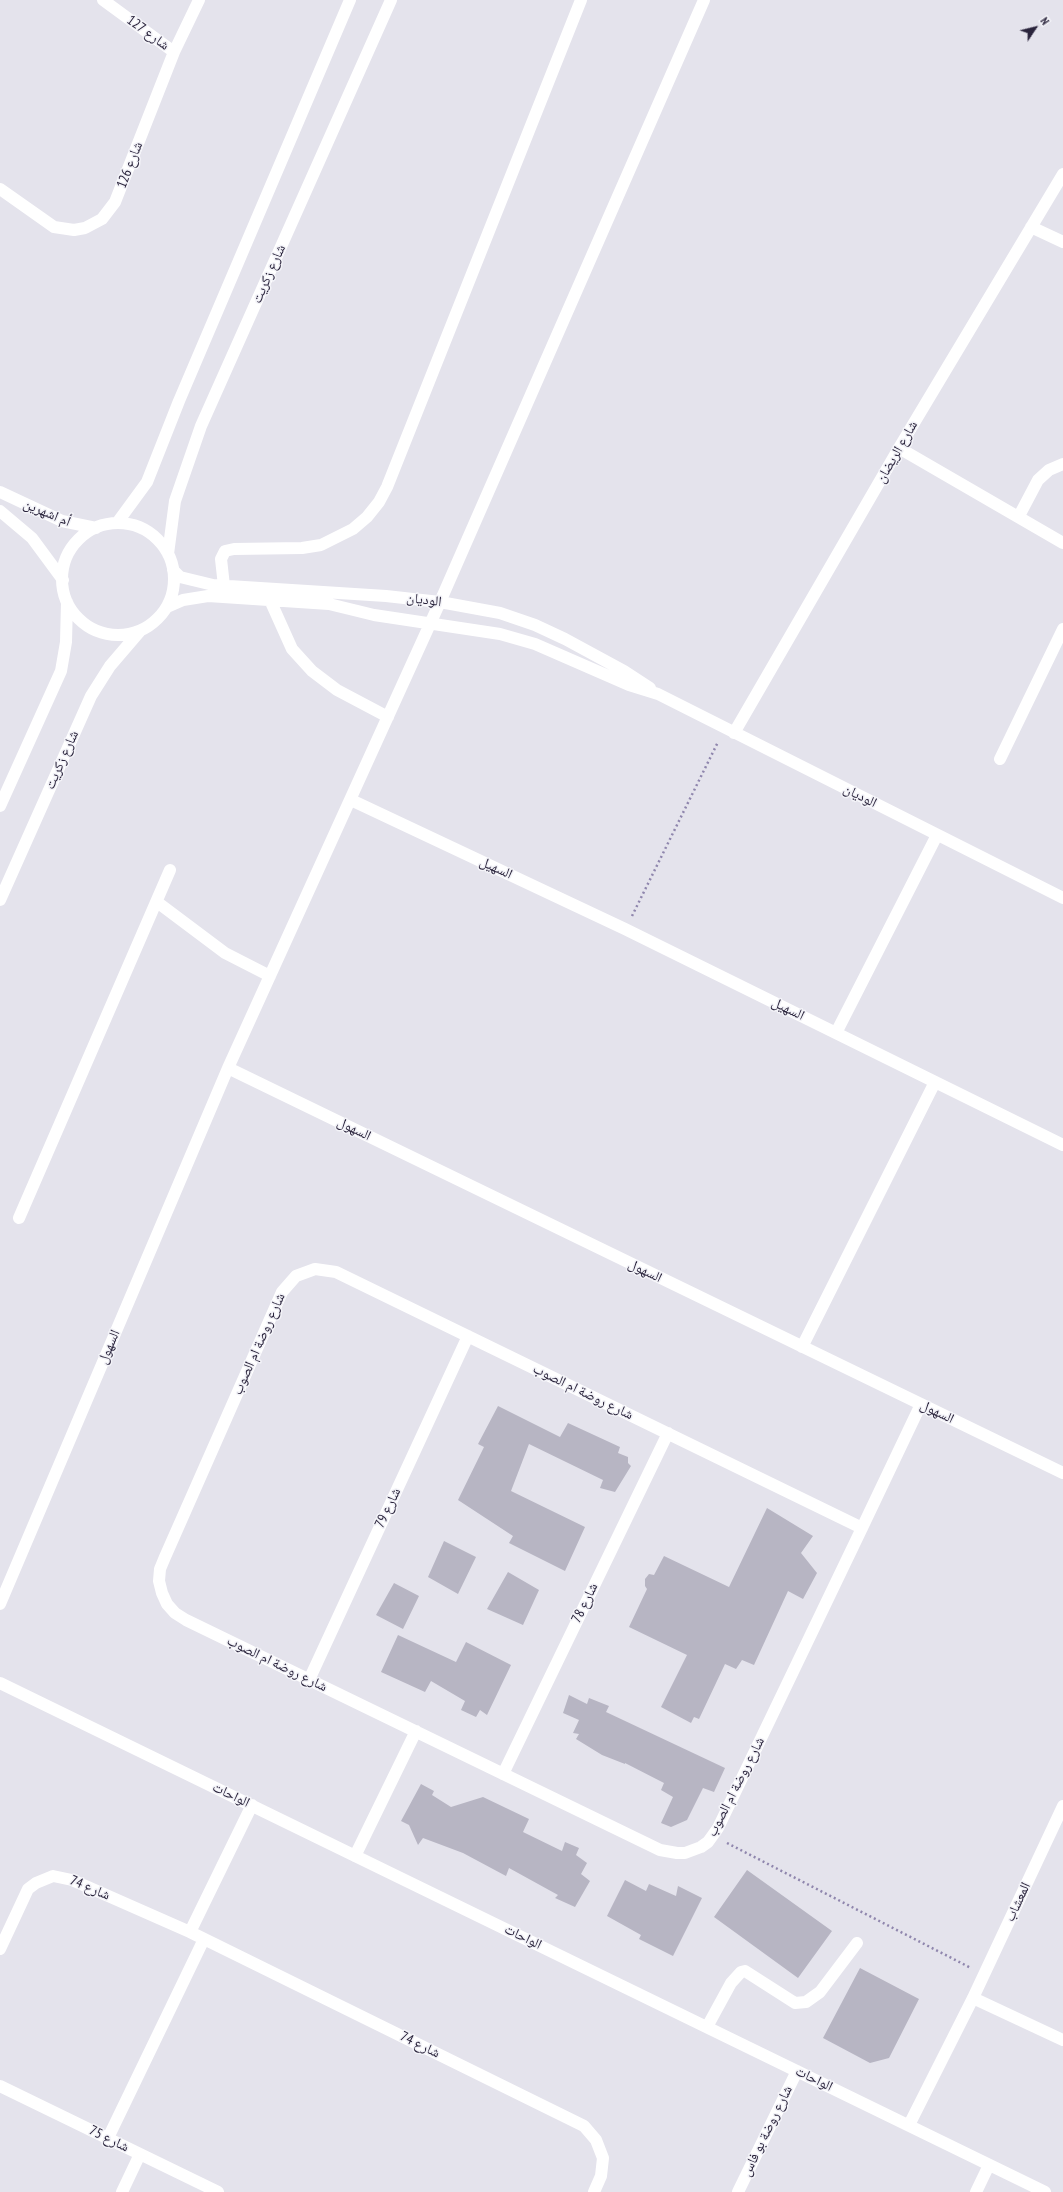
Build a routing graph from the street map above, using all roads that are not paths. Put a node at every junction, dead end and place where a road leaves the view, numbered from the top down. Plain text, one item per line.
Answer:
1 (102, 0) edge
2 (199, 0) edge
3 (350, 0) edge
4 (391, 0) edge
5 (581, 0) edge
6 (704, 0) edge
7 (174, 52) junction
8 (1063, 174) edge
9 (0, 189) edge
10 (1031, 227) junction
11 (1063, 242) edge
12 (899, 448) junction
13 (1063, 464) edge
14 (0, 492) edge
15 (0, 511) edge
16 (1019, 516) junction
17 (117, 524) junction
18 (96, 528) junction
19 (1063, 543) edge
20 (168, 554) junction
21 (173, 570) junction
22 (63, 580) junction
23 (224, 586) junction
24 (270, 600) junction
25 (67, 601) junction
26 (440, 602) junction
27 (167, 607) junction
28 (430, 624) junction
29 (1063, 629) edge
30 (140, 631) junction
31 (658, 694) junction
32 (388, 716) junction
33 (729, 730) junction
34 (1000, 759) dead end
35 (351, 800) junction
36 (0, 806) edge
37 (937, 835) junction
38 (170, 870) dead end
39 (1063, 898) edge
40 (0, 900) edge
41 (156, 902) junction
42 (270, 976) junction
43 (836, 1033) junction
44 (228, 1068) junction
45 (935, 1082) junction
46 (1063, 1145) edge
47 (19, 1218) dead end
48 (468, 1336) junction
49 (802, 1346) junction
50 (921, 1404) junction
51 (668, 1433) junction
52 (1063, 1473) edge
53 (862, 1528) junction
54 (0, 1604) edge
55 (309, 1680) junction
56 (0, 1683) edge
57 (416, 1731) junction
58 (503, 1774) junction
59 (252, 1805) junction
60 (1063, 1806) edge
61 (355, 1856) junction
62 (190, 1932) junction
63 (204, 1939) junction
64 (857, 1943) dead end
65 (0, 1949) edge
66 (973, 1998) junction
67 (707, 2027) junction
68 (1063, 2040) edge
69 (796, 2071) junction
70 (0, 2086) edge
71 (908, 2126) junction
72 (108, 2138) junction
73 (140, 2154) junction
74 (989, 2165) junction
75 (122, 2192) edge
76 (218, 2192) edge
77 (594, 2192) edge
78 (738, 2192) edge
79 (976, 2192) edge
80 (1045, 2192) edge

1 - 7 street, شارع 127
2 - 7 street, شارع 126
3 - 17 street
4 - 20 street, شارع زكريت
5 - 23 street
6 - 26 street
7 - 9 street, شارع 126
8 - 10 street, شارع الريضان
10 - 11 street
10 - 12 street, شارع الريضان
12 - 16 street
12 - 33 street, شارع الريضان
13 - 16 street
14 - 18 street, أم اشهرين
15 - 22 street, أم اشهرين
16 - 19 street
17 - 18 street
17 - 20 street
18 - 22 street
20 - 21 street
21 - 23 street, الوديان
21 - 27 street
22 - 25 street
23 - 26 street, الوديان
24 - 27 street, الوديان
24 - 28 street, الوديان
24 - 32 street
25 - 30 street
25 - 36 street
26 - 28 street
26 - 31 street, الوديان
27 - 30 street
28 - 31 street, الوديان
28 - 32 street
29 - 34 street
30 - 40 street, شارع زكريت
31 - 33 street, الوديان
32 - 35 street
33 - 37 street, الوديان
35 - 42 street, السهول
35 - 43 street, السهيل
37 - 39 street, الوديان
37 - 43 street
38 - 41 street
41 - 42 street
41 - 47 street
42 - 44 street, السهول
43 - 45 street, السهيل
44 - 49 street, السهول
44 - 54 street, السهول
45 - 46 street, السهيل
45 - 49 street
48 - 51 street, شارع روضة ام الصوب
48 - 55 street, شارع 79
48 - 55 street, شارع روضة ام الصوب
49 - 50 street, السهول
50 - 52 street, السهول
50 - 53 street, شارع روضة ام الصوب
51 - 53 street, شارع روضة ام الصوب
51 - 58 street, شارع 78
53 - 58 street, شارع روضة ام الصوب
55 - 57 street, شارع روضة ام الصوب
56 - 59 street, الواحات
57 - 58 street, شارع روضة ام الصوب
57 - 61 street
59 - 61 street, الواحات
59 - 62 street
60 - 66 street, المعشاب
61 - 67 street, الواحات
62 - 63 street, شارع 74
62 - 65 street, شارع 74
63 - 72 street
63 - 77 street, شارع 74
64 - 67 street
66 - 68 street
66 - 71 street, المعشاب
67 - 69 street, الواحات
69 - 71 street, الواحات
69 - 78 street, شارع روضة بو فاس
70 - 72 street, شارع 75
71 - 74 street, الواحات
72 - 73 street, شارع 75
73 - 75 street
73 - 76 street, شارع 75
74 - 79 street
74 - 80 street, الواحات

